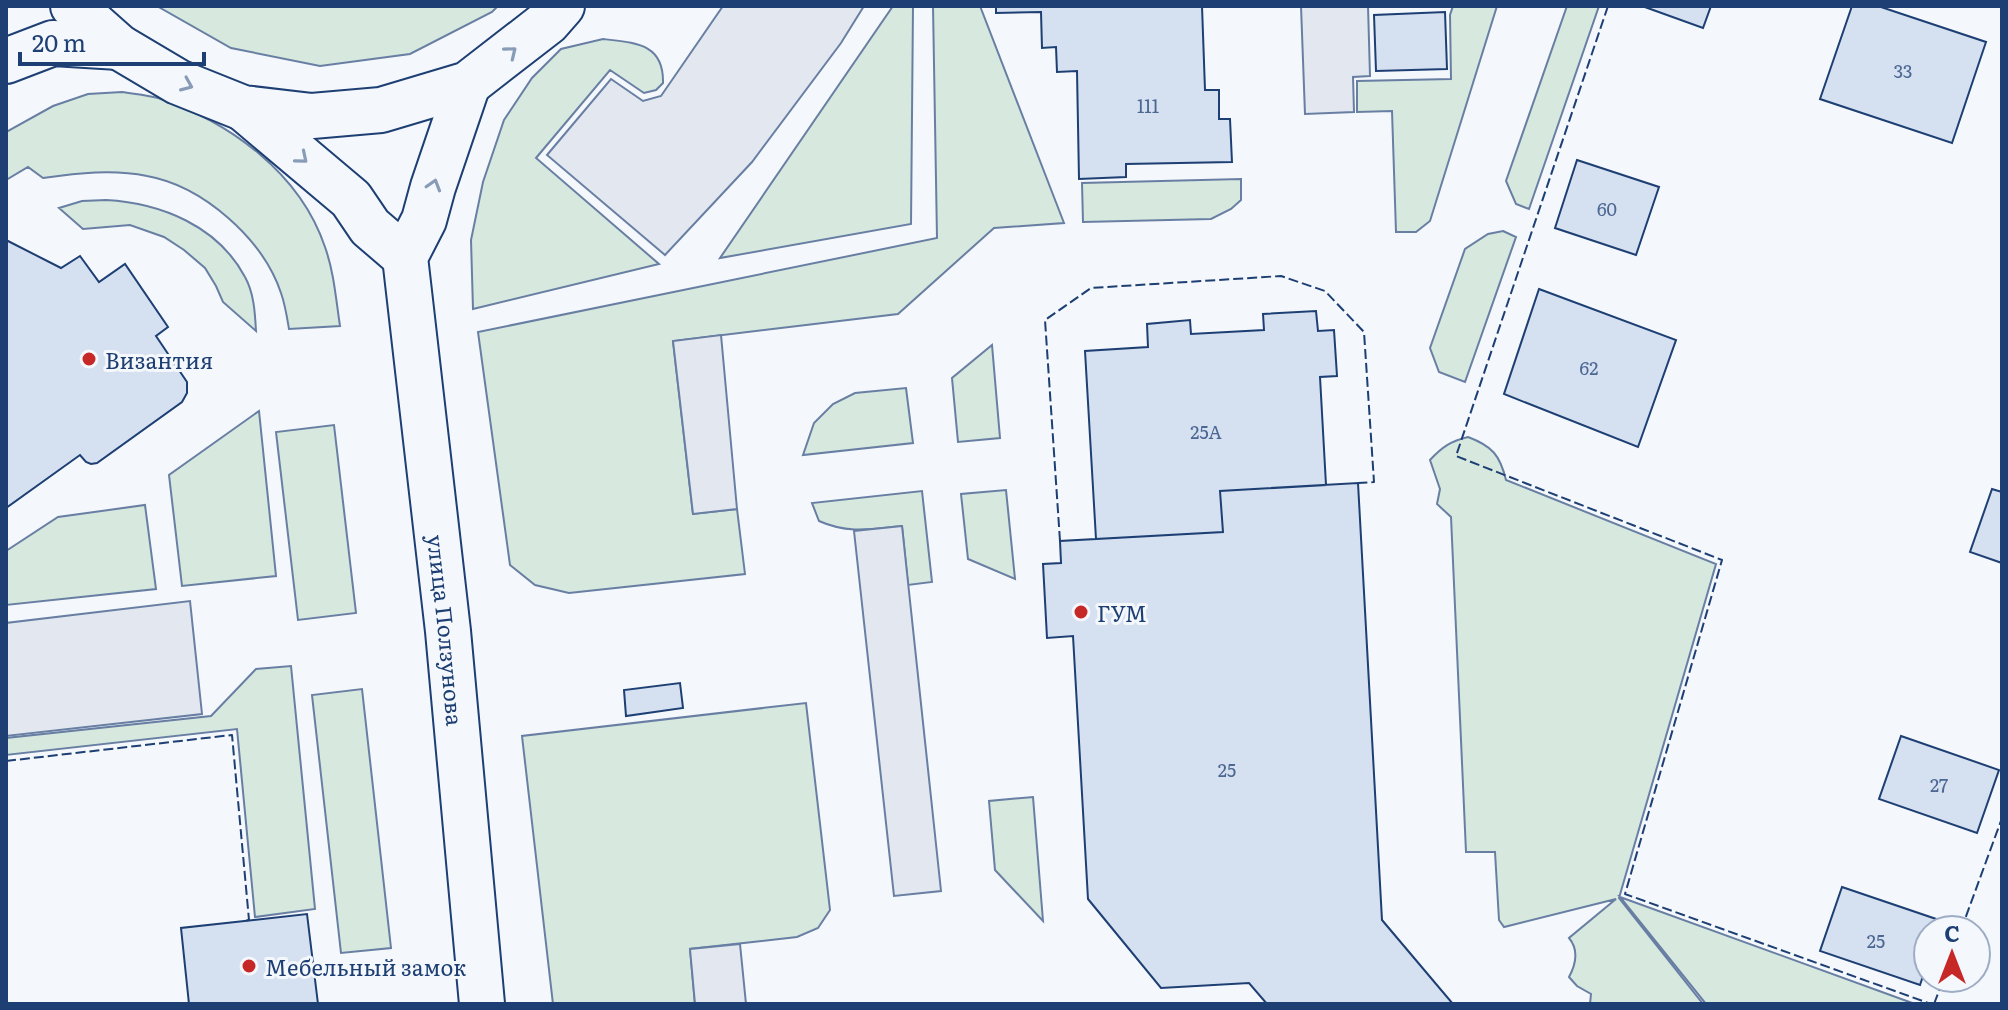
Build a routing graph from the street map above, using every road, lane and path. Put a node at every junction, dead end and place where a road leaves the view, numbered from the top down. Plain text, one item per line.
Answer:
1 (73, 6) edge
2 (562, 6) edge
3 (119, 47) junction
4 (6, 61) edge
5 (468, 84) junction
6 (243, 108) junction
7 (405, 257) junction
8 (482, 1004) edge

1 - 3 main road
5 -> 2 main road
3 - 4 main road
3 -> 6 main road
5 - 6 main road
7 -> 5 main road
6 -> 7 main road
7 - 8 main road, улица Ползунова

